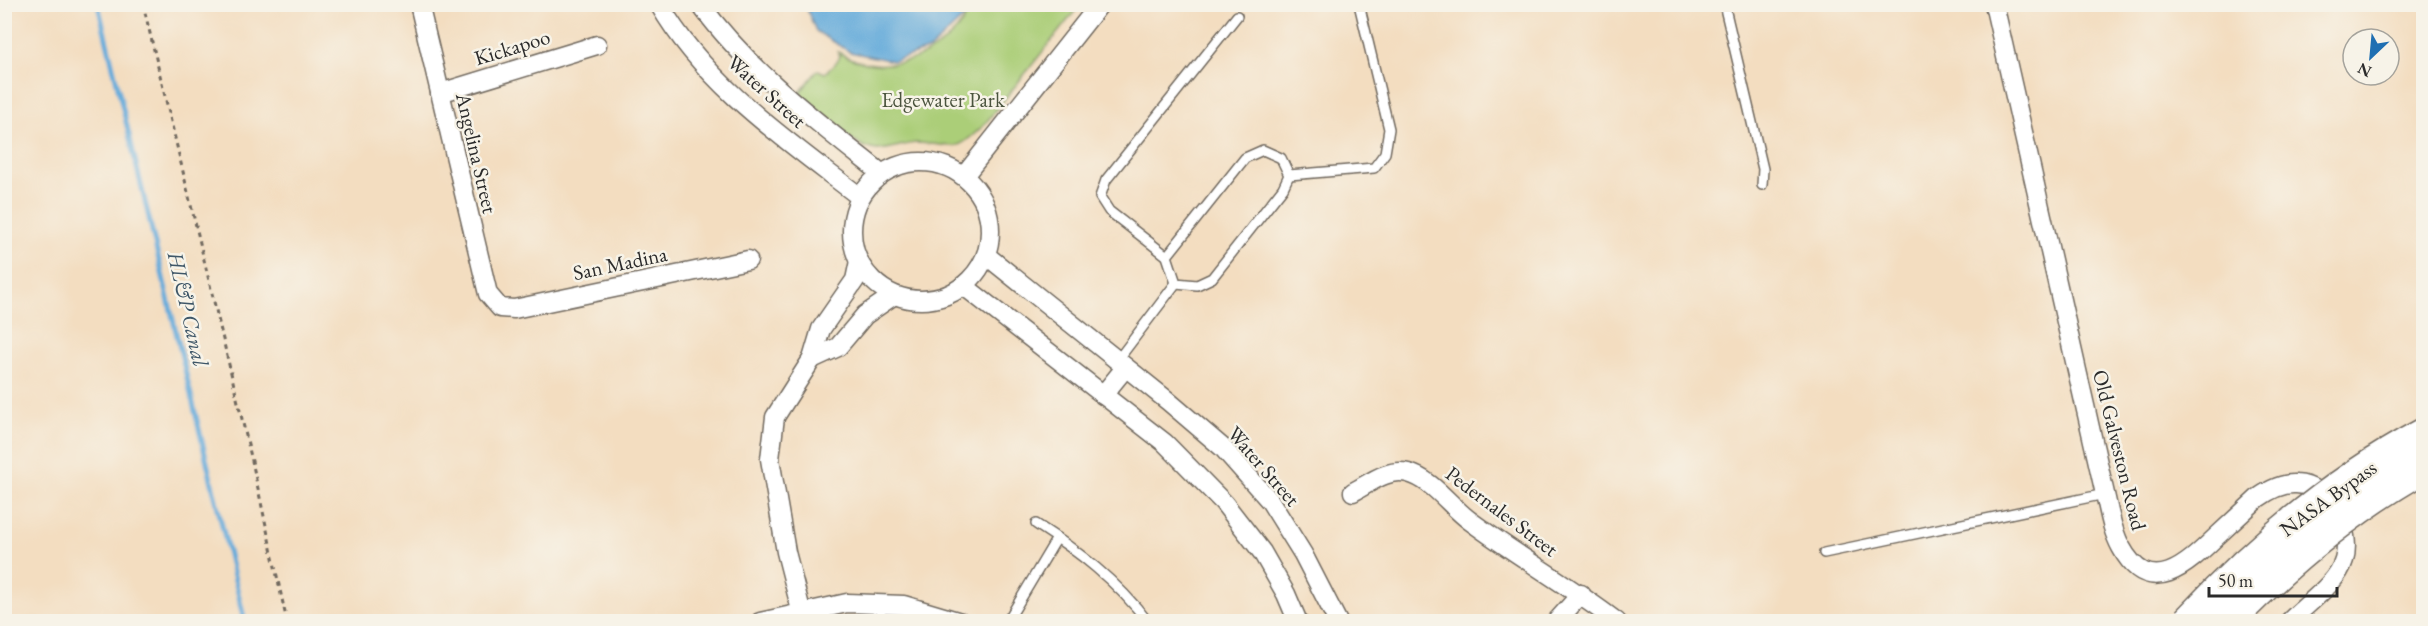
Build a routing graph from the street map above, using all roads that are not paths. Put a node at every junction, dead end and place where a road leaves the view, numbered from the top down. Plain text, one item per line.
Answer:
1 (419, 4) edge
2 (660, 4) edge
3 (700, 4) edge
4 (1100, 4) edge
5 (1359, 4) edge
6 (1724, 4) edge
7 (1994, 4) edge
8 (1238, 16) dead end
9 (597, 45) dead end
10 (440, 93) junction
11 (881, 173) junction
12 (1289, 175) junction
13 (964, 176) junction
14 (1762, 185) dead end
15 (860, 197) junction
16 (987, 256) junction
17 (1167, 256) junction
18 (748, 260) dead end
19 (858, 261) junction
20 (1176, 283) junction
21 (964, 286) junction
22 (894, 295) junction
23 (501, 308) joint
24 (812, 359) junction
25 (1121, 364) junction
26 (1103, 395) junction
27 (2424, 435) edge
28 (2424, 466) edge
29 (1353, 492) dead end
30 (2105, 494) junction
31 (1036, 524) dead end
32 (1057, 538) junction
33 (1824, 553) dead end
34 (1581, 594) junction
35 (803, 617) edge
36 (760, 621) edge
37 (961, 621) edge
38 (1006, 621) edge
39 (1148, 621) edge
40 (1298, 621) edge
41 (1338, 621) edge
42 (1556, 621) edge
43 (1617, 621) edge
44 (2189, 621) edge
45 (2226, 621) edge
46 (2289, 621) edge

1 - 10 street, Angelina Street
2 - 15 street, Water Street
3 - 11 street, Water Street
4 - 13 street
5 - 12 lane
6 - 14 lane
7 - 30 street, Old Galveston Road
8 - 17 lane
9 - 10 street, Kickapoo
10 - 23 street, Angelina Street
11 - 13 street
11 - 15 street
12 - 17 lane
12 - 20 lane
13 - 16 street
15 - 19 street
16 - 21 street
16 - 25 street, Water Street
17 - 20 lane
18 - 23 street, San Madina
19 - 22 street
19 - 24 street
20 - 25 lane
21 - 22 street
21 - 26 street
22 - 24 street
24 - 35 street
25 - 26 street
25 - 41 street, Water Street
26 - 40 street
27 - 44 highway, NASA Bypass, bridge
28 - 45 highway, NASA Bypass, bridge
29 - 34 street, Pedernales Street
30 - 33 lane
30 - 46 street, Old Galveston Road
31 - 32 lane
32 - 38 lane
32 - 39 lane
34 - 42 street
34 - 43 street, Pedernales Street
35 - 36 street
35 - 37 street

